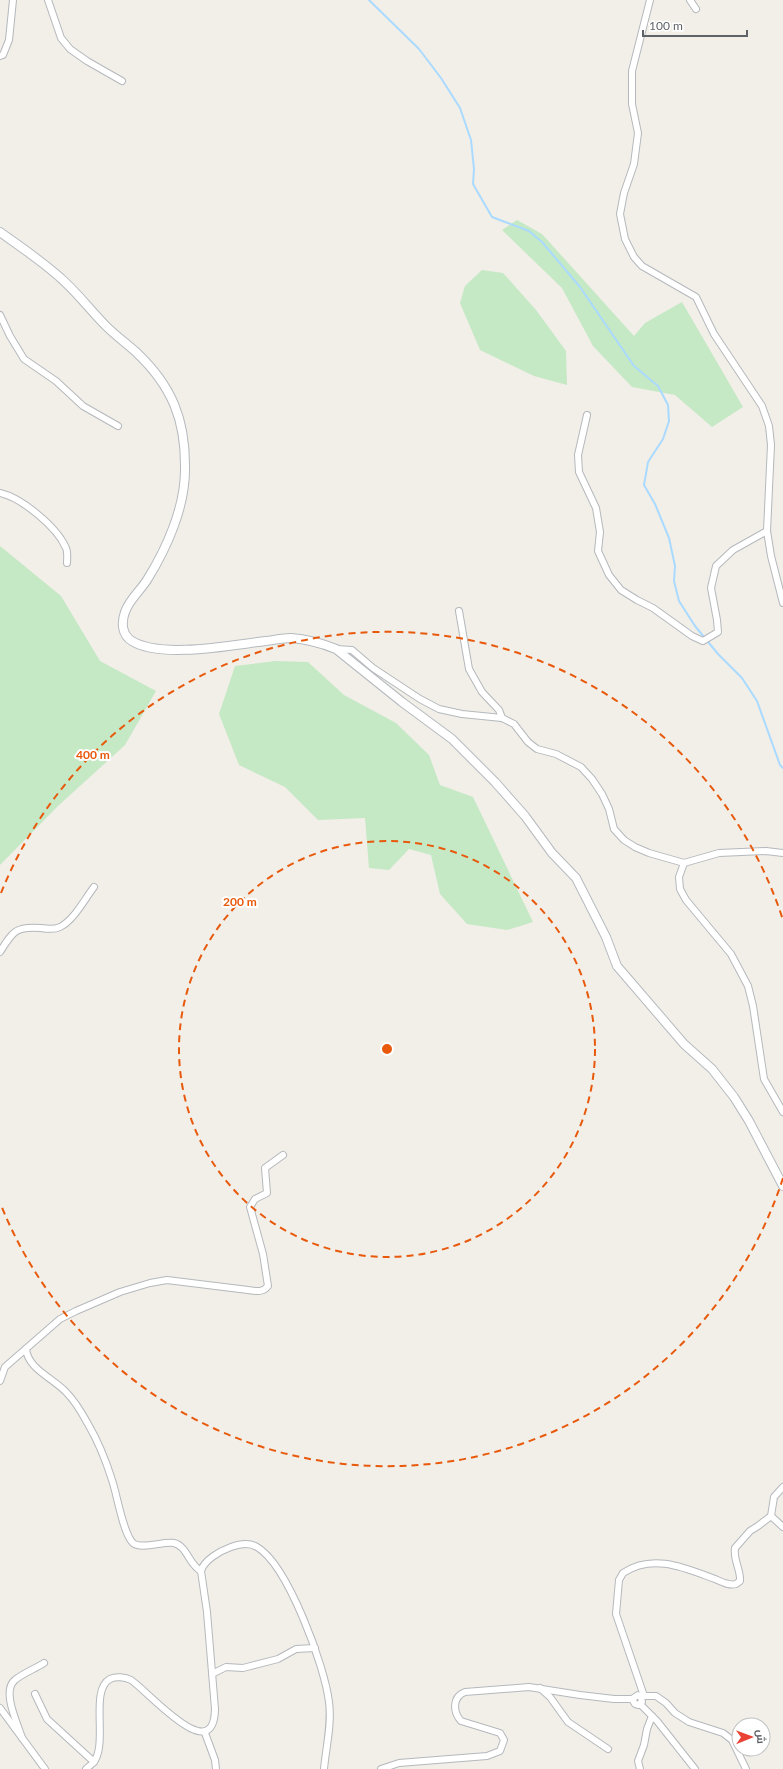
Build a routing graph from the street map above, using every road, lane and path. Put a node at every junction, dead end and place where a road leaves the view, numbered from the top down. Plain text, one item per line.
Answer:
1 (13, 0) edge
2 (48, 0) edge
3 (650, 0) edge
4 (690, 0) edge
5 (696, 9) dead end
6 (0, 56) edge
7 (122, 81) dead end
8 (0, 232) edge
9 (0, 315) edge
10 (587, 414) dead end
11 (118, 426) dead end
12 (0, 493) edge
13 (767, 531) junction
14 (67, 563) dead end
15 (783, 603) edge
16 (459, 611) dead end
17 (336, 649) junction
18 (502, 718) junction
19 (783, 853) edge
20 (684, 863) junction
21 (94, 887) dead end
22 (0, 952) edge
23 (783, 1112) edge
24 (283, 1155) dead end
25 (783, 1186) edge
26 (26, 1349) junction
27 (0, 1381) edge
28 (783, 1487) edge
29 (770, 1516) junction
30 (783, 1527) edge
31 (201, 1571) junction
32 (315, 1648) junction
33 (44, 1663) dead end
34 (212, 1674) junction
35 (540, 1688) junction
36 (35, 1694) dead end
37 (642, 1696) junction
38 (632, 1699) junction
39 (640, 1704) junction
40 (0, 1708) edge
41 (652, 1716) junction
42 (205, 1733) junction
43 (22, 1738) junction
44 (608, 1749) dead end
45 (94, 1762) junction
46 (45, 1769) edge
47 (86, 1769) edge
48 (216, 1769) edge
49 (324, 1769) edge
50 (381, 1769) edge
51 (640, 1769) edge
52 (695, 1769) edge
53 (746, 1769) edge

1 - 6 street
2 - 7 street
3 - 13 street
4 - 5 street
8 - 17 main road
9 - 11 street
10 - 13 street
12 - 14 street
13 - 15 street
16 - 18 street
17 - 18 street
17 - 25 main road
18 - 20 street
19 - 20 street
20 - 23 street
21 - 22 street
24 - 26 street
26 - 27 street
26 - 31 street
28 - 29 street
29 - 30 street
29 - 37 street
31 - 32 street
31 - 34 street
32 - 34 street
32 - 49 street
33 - 43 street
34 - 42 street
35 - 38 street
35 - 44 street
35 - 50 street
36 - 45 street
37 - 38 street
37 - 39 street
37 - 53 street
38 - 39 street
39 - 41 street
40 - 43 street
41 - 51 street
41 - 52 street
42 - 45 street
42 - 48 street
43 - 46 street
45 - 47 street

